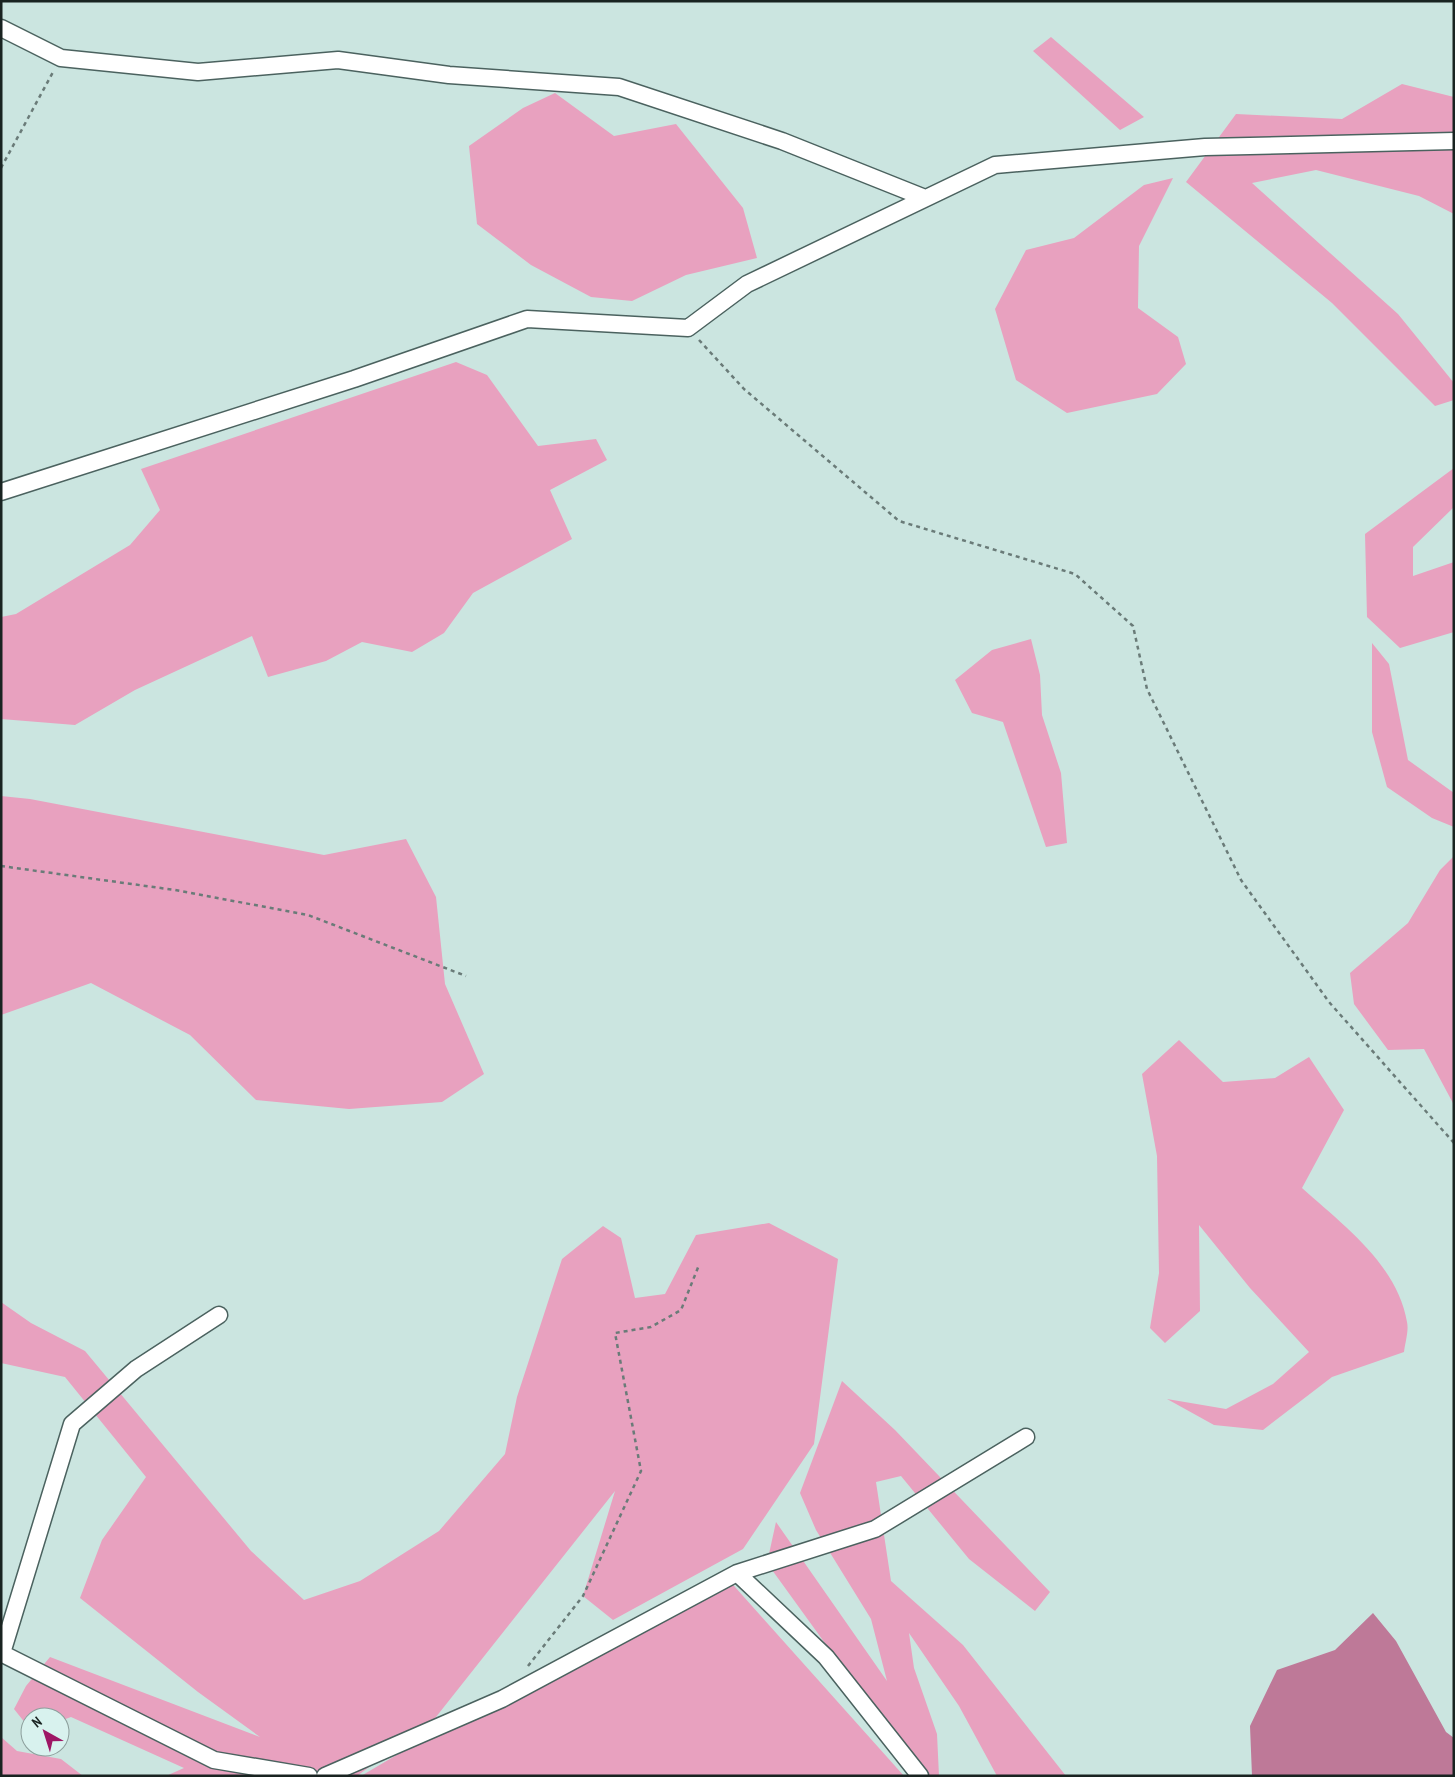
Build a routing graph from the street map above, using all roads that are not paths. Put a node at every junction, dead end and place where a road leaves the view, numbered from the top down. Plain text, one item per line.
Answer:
1 (1, 28) edge
2 (1454, 141) edge
3 (925, 198) junction
4 (1, 492) edge
5 (219, 1315) dead end
6 (1026, 1437) dead end
7 (737, 1573) junction
8 (2, 1653) edge
9 (214, 1760) junction
10 (225, 1776) edge
11 (309, 1776) edge
12 (325, 1776) edge
13 (920, 1776) edge

1 - 3 street
2 - 3 street
3 - 4 street
5 - 8 street
6 - 7 street
7 - 12 street
7 - 13 street
8 - 9 street
9 - 10 street
9 - 11 street

